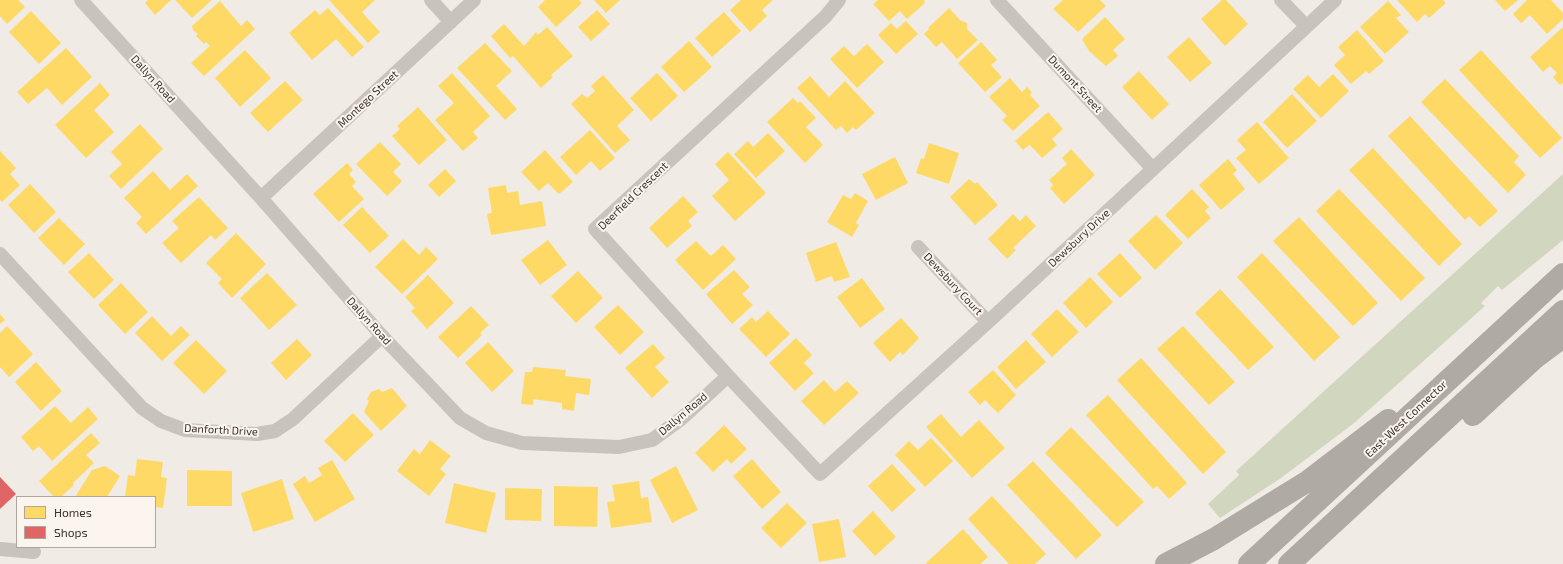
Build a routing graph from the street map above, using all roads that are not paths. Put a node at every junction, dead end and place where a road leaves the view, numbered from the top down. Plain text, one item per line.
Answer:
1 (81, 0) edge
2 (431, 0) edge
3 (474, 0) edge
4 (839, 0) edge
5 (997, 0) edge
6 (1281, 0) edge
7 (1335, 0) edge
8 (451, 22) junction
9 (1306, 26) junction
10 (1153, 169) junction
11 (261, 198) junction
12 (918, 246) dead end
13 (0, 254) edge
14 (1563, 274) edge
15 (1563, 311) edge
16 (988, 322) junction
17 (382, 336) junction
18 (1563, 338) edge
19 (1464, 366) junction
20 (728, 376) junction
21 (820, 474) joint
22 (0, 549) edge
23 (34, 552) dead end
24 (1166, 564) edge
25 (1249, 564) edge
26 (1289, 564) edge
27 (1296, 564) edge

1 - 11 street, Dallyn Road
2 - 8 street
3 - 8 street, Montego Street
4 - 20 street, Deerfield Crescent
5 - 10 street, Dumont Street
6 - 9 street
7 - 9 street, Dewsbury Drive
8 - 11 street, Montego Street
9 - 10 street, Dewsbury Drive
10 - 16 street, Dewsbury Drive
11 - 17 street, Dallyn Road
12 - 16 street, Dewsbury Court
13 - 17 street, Danforth Drive
14 - 19 highway, East-West Connector
15 - 26 highway
16 - 21 street, Dewsbury Drive
17 - 20 street, Dallyn Road
18 - 27 highway
19 - 24 highway
19 - 25 highway, East-West Connector
20 - 21 street, Deerfield Crescent
22 - 23 street

